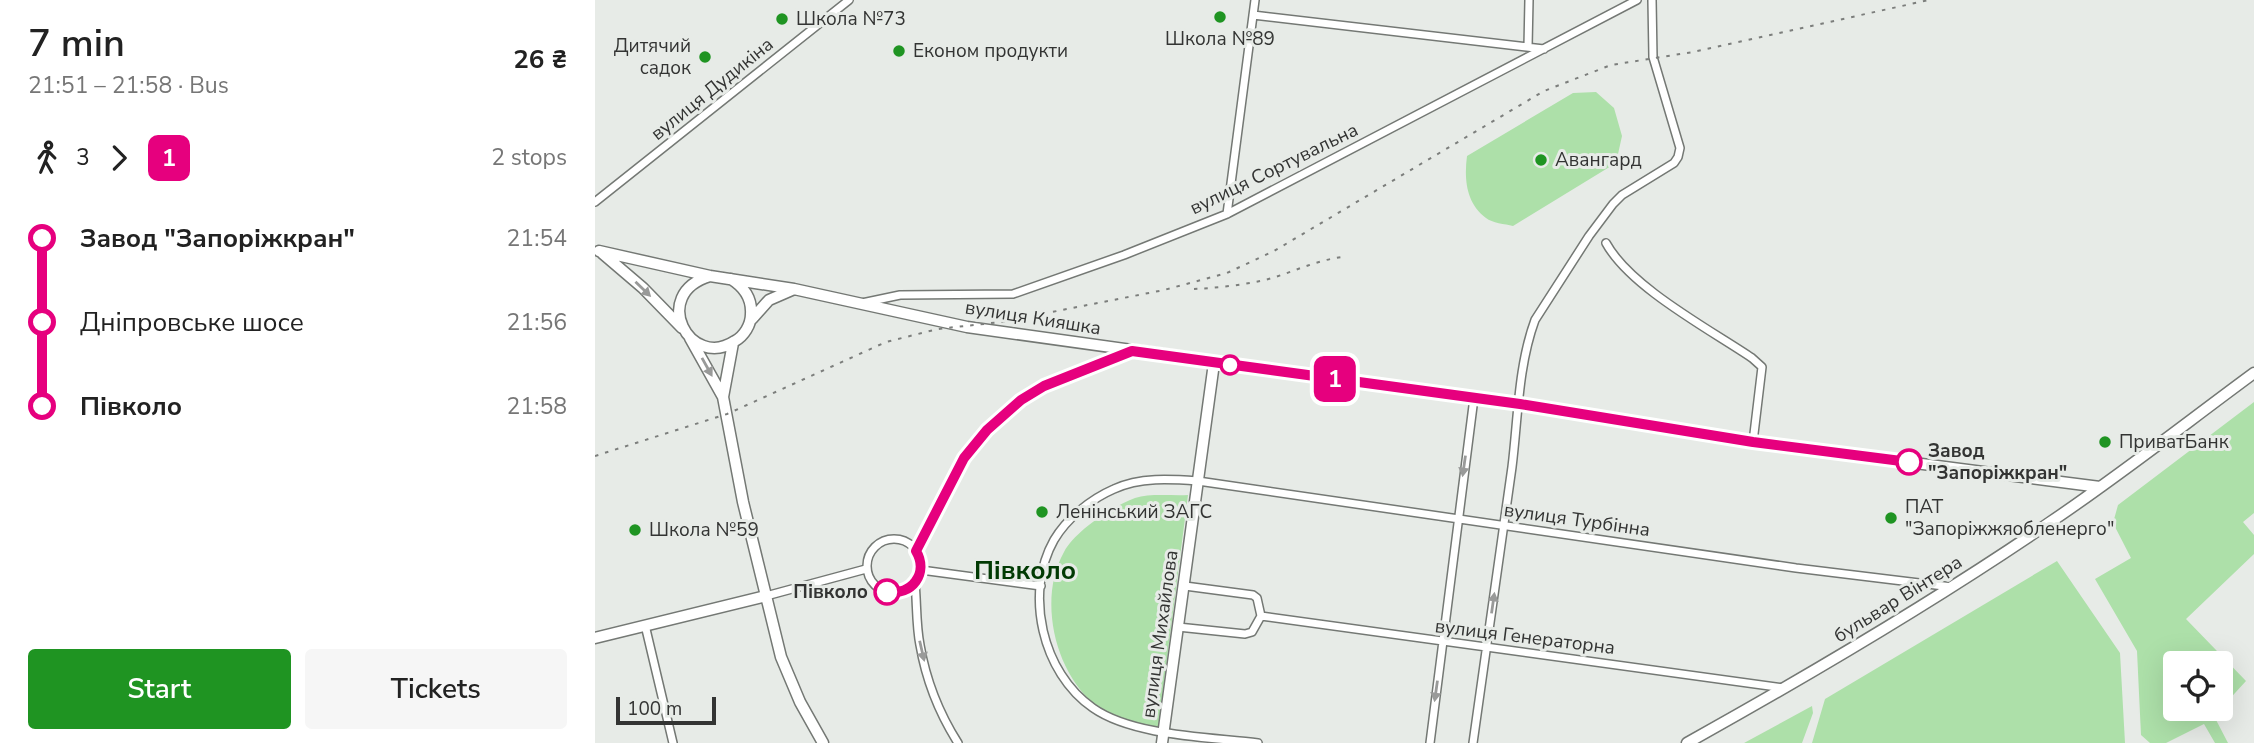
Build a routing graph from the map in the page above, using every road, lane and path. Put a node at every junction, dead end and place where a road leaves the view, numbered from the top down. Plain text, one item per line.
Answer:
1 (849, 0) edge
2 (1255, 0) edge
3 (1529, 0) edge
4 (1637, 0) edge
5 (1652, 0) edge
6 (1253, 15) junction
7 (1528, 47) junction
8 (1544, 49) junction
9 (595, 202) edge
10 (1227, 214) junction
11 (1606, 243) dead end
12 (597, 249) edge
13 (710, 275) junction
14 (730, 278) junction
15 (795, 289) junction
16 (862, 303) junction
17 (751, 320) junction
18 (687, 334) junction
19 (733, 343) junction
20 (1132, 351) junction
21 (1214, 363) junction
22 (2254, 373) edge
23 (723, 397) junction
24 (1474, 398) junction
25 (1520, 404) junction
26 (1753, 442) junction
27 (1198, 481) junction
28 (2100, 487) junction
29 (1458, 518) junction
30 (1503, 525) junction
31 (916, 551) junction
32 (866, 569) junction
33 (921, 570) junction
34 (915, 583) junction
35 (1041, 586) junction
36 (1185, 586) junction
37 (1952, 587) junction
38 (766, 596) junction
39 (1261, 616) junction
40 (645, 625) junction
41 (1178, 627) junction
42 (595, 638) edge
43 (1443, 642) junction
44 (1487, 649) junction
45 (1785, 689) junction
46 (1163, 737) edge
47 (673, 743) edge
48 (823, 743) edge
49 (958, 743) edge
50 (1258, 743) edge
51 (1430, 743) edge
52 (1473, 743) edge
53 (1687, 743) edge

1 - 9 street, вулиця Дудикіна
2 - 6 street
3 - 7 street
4 - 8 street, вулиця Сортувальна
5 - 25 street
6 - 7 street
6 - 10 street
7 - 8 street
8 - 10 street, вулиця Сортувальна
10 - 16 street, вулиця Сортувальна
11 - 26 street
12 - 13 street
12 -> 18 street
13 - 14 street
13 - 18 street
14 - 15 street, вулиця Кияшка
14 - 17 street
15 - 16 street, вулиця Кияшка
15 - 17 street
16 - 20 street, вулиця Кияшка
17 - 19 street
18 - 19 street
18 -> 23 street
19 - 23 street
20 - 21 street, вулиця Кияшка
20 - 31 street
21 - 24 street, вулиця Кияшка
21 - 27 street, вулиця Михайлова
22 - 28 street, бульвар Вінтера
23 - 38 street
24 - 25 street, вулиця Кияшка
24 -> 29 street
25 - 26 street, вулиця Кияшка
25 - 30 street
26 - 28 street, вулиця Кияшка
27 - 29 street, вулиця Турбінна
27 - 35 street, вулиця Турбінна
27 - 36 street, вулиця Михайлова
28 - 37 street, бульвар Вінтера
29 - 30 street, вулиця Турбінна
29 - 43 street
30 - 37 street, вулиця Турбінна
44 -> 30 street
31 - 32 street
31 - 33 street
32 - 34 street
32 - 38 street
33 - 34 street
33 - 35 street
34 -> 49 street
35 - 46 street, вулиця Турбінна
36 - 39 street
36 - 41 street, вулиця Михайлова
37 - 45 street, бульвар Вінтера
38 - 40 street
38 - 48 street
39 - 41 street
39 - 43 street, вулиця Генераторна
40 - 42 street
40 - 47 street
41 - 46 street, вулиця Михайлова
43 - 44 street, вулиця Генераторна
43 -> 51 street
44 - 45 street, вулиця Генераторна
44 - 52 street
45 - 53 street, бульвар Вінтера
46 - 50 street, вулиця Турбінна

